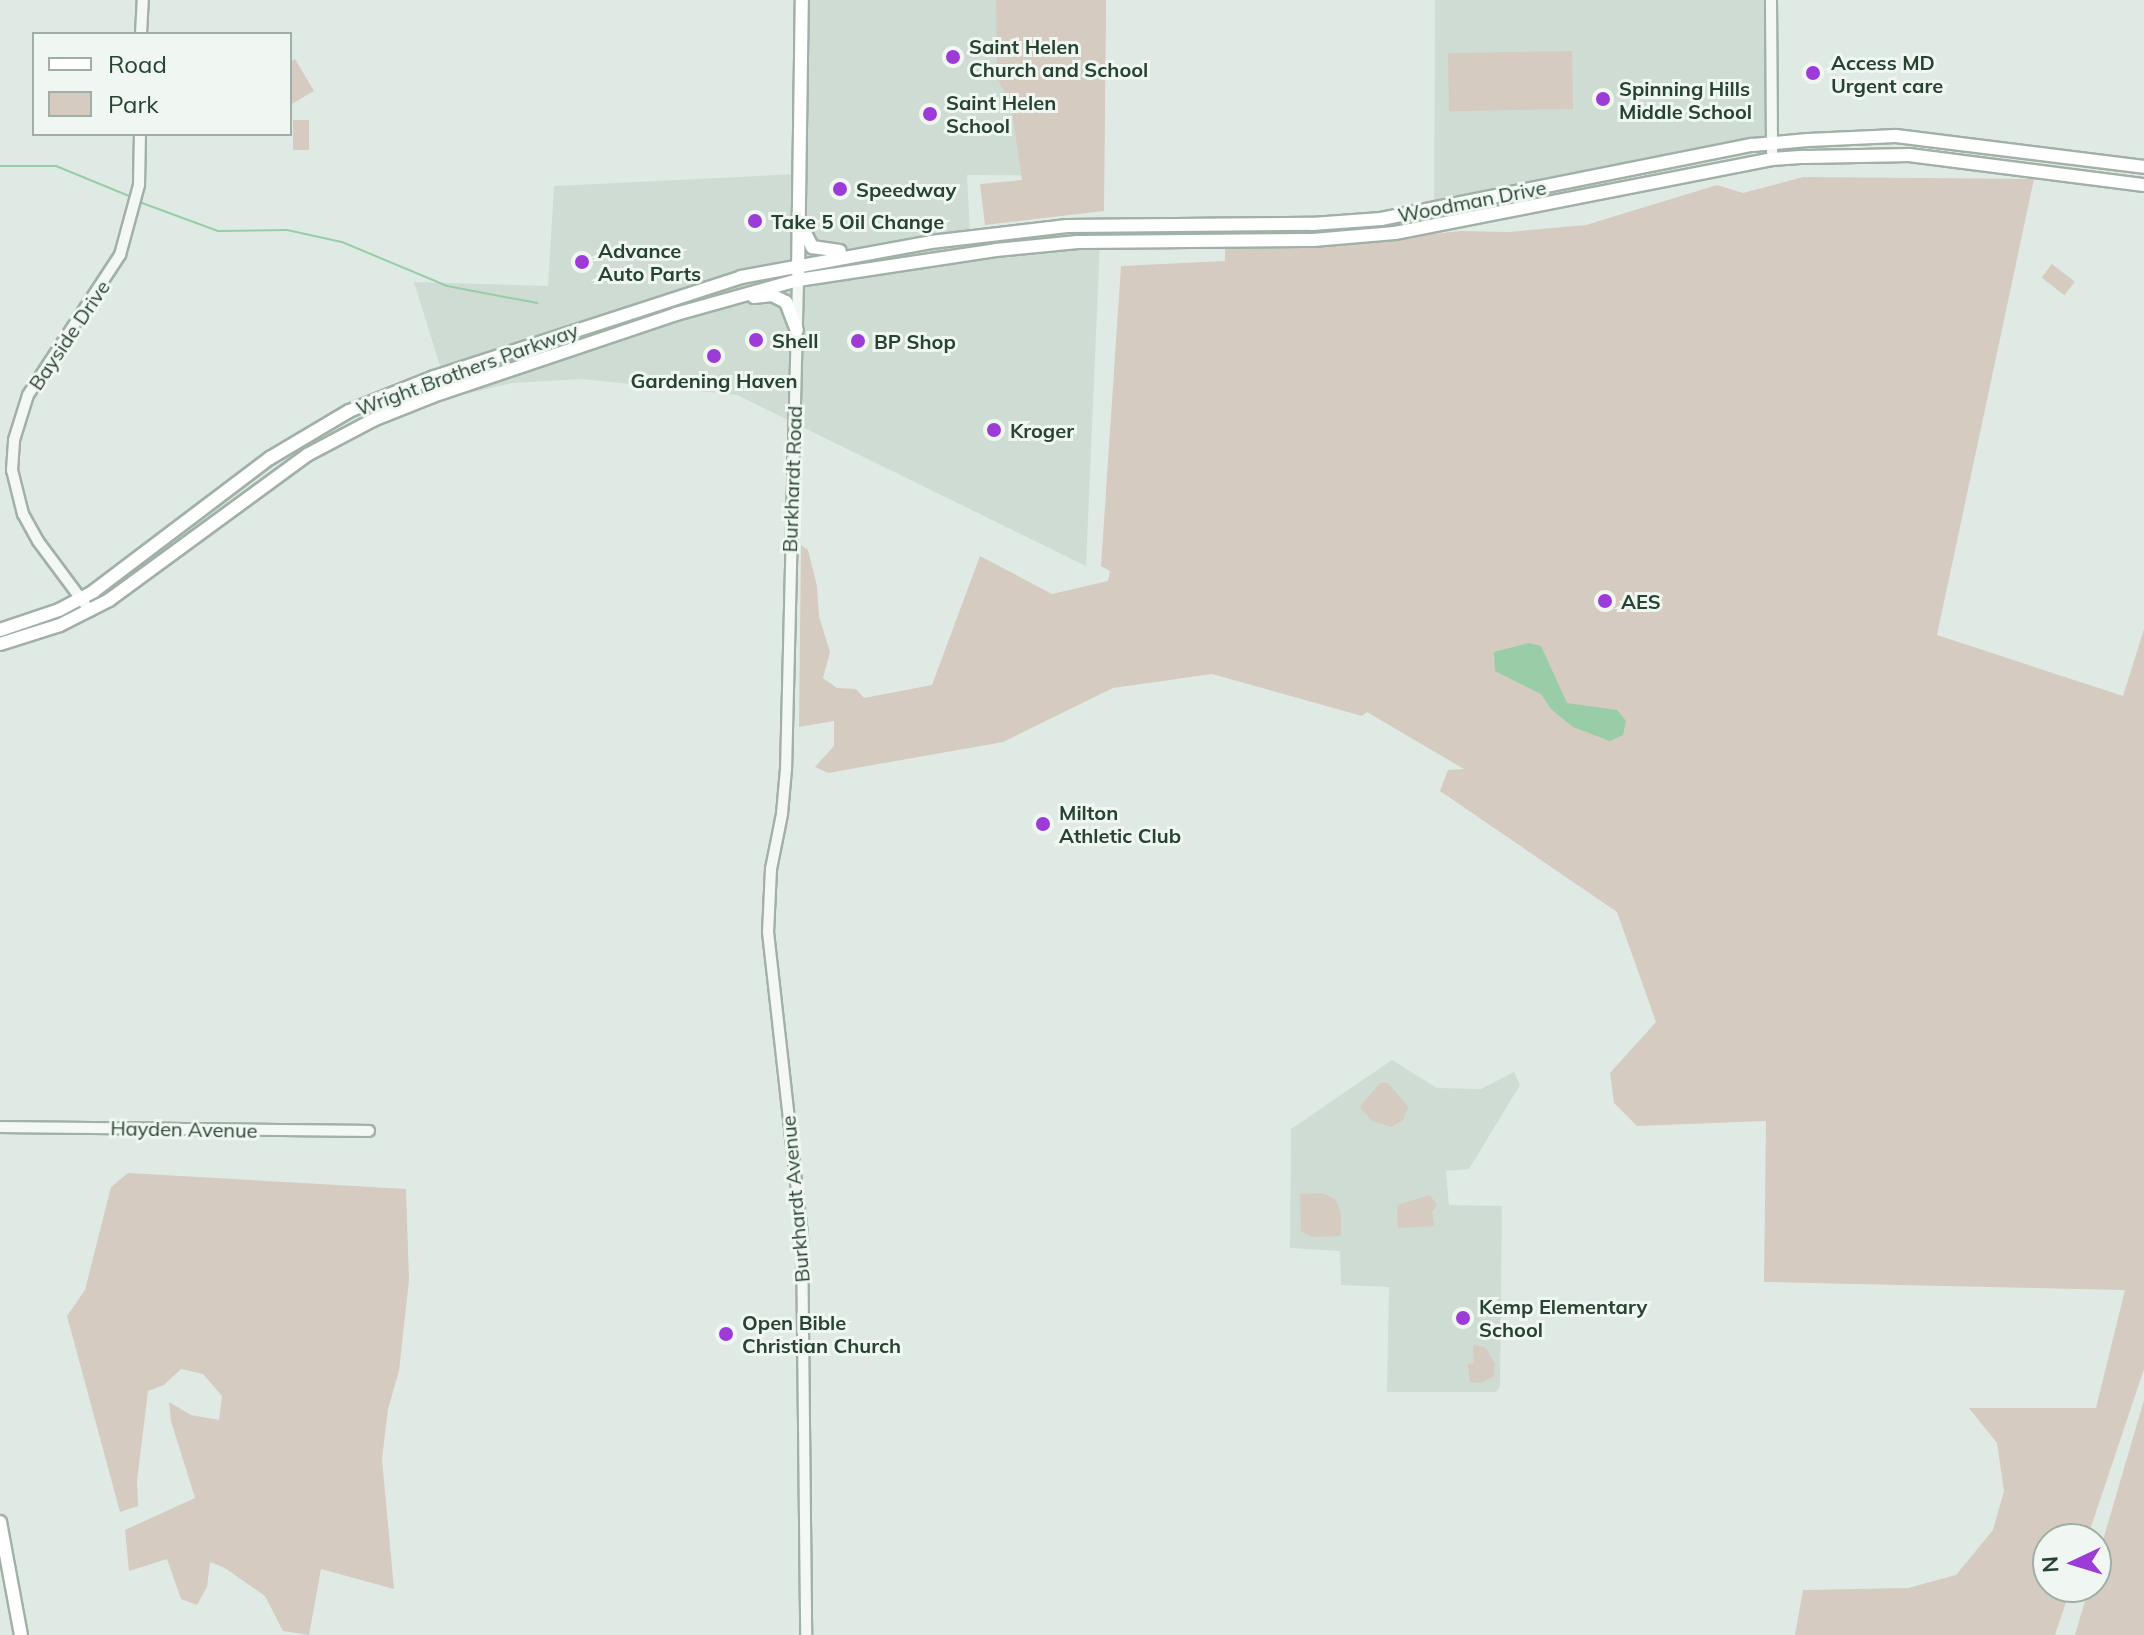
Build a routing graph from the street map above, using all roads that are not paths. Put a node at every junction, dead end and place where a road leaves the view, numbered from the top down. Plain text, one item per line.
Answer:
1 (143, 0) edge
2 (802, 0) edge
3 (1771, 0) edge
4 (141, 32) edge
5 (140, 136) edge
6 (1770, 143) junction
7 (1772, 159) junction
8 (2144, 167) edge
9 (2144, 185) edge
10 (798, 209) junction
11 (887, 249) junction
12 (798, 265) junction
13 (798, 280) junction
14 (713, 303) junction
15 (797, 330) junction
16 (80, 598) junction
17 (90, 611) junction
18 (0, 630) edge
19 (0, 644) edge
20 (769, 956) joint
21 (0, 1127) edge
22 (369, 1131) dead end
23 (0, 1522) edge
24 (21, 1635) edge
25 (806, 1635) edge

1 - 4 street
2 - 10 main road, Burkhardt Road
3 - 6 street
5 - 16 street, Bayside Drive
6 - 7 street
6 - 8 main road, Woodman Drive
6 - 11 main road, Woodman Drive
7 - 9 main road, Woodman Drive
7 - 13 main road, Woodman Drive
10 - 11 main road
10 - 12 main road, Burkhardt Road
11 - 12 main road, Woodman Drive
12 - 13 main road, Burkhardt Road
12 - 16 main road, Wright Brothers Parkway
13 - 14 main road, Wright Brothers Parkway
13 - 15 street, Burkhardt Road
14 - 15 main road
14 - 17 main road, Wright Brothers Parkway
15 - 20 street, Burkhardt Road
16 - 17 street, Bayside Drive
16 - 18 main road, Wright Brothers Parkway
17 - 19 main road, Wright Brothers Parkway
20 - 25 street, Burkhardt Avenue
21 - 22 street, Hayden Avenue
23 - 24 main road

